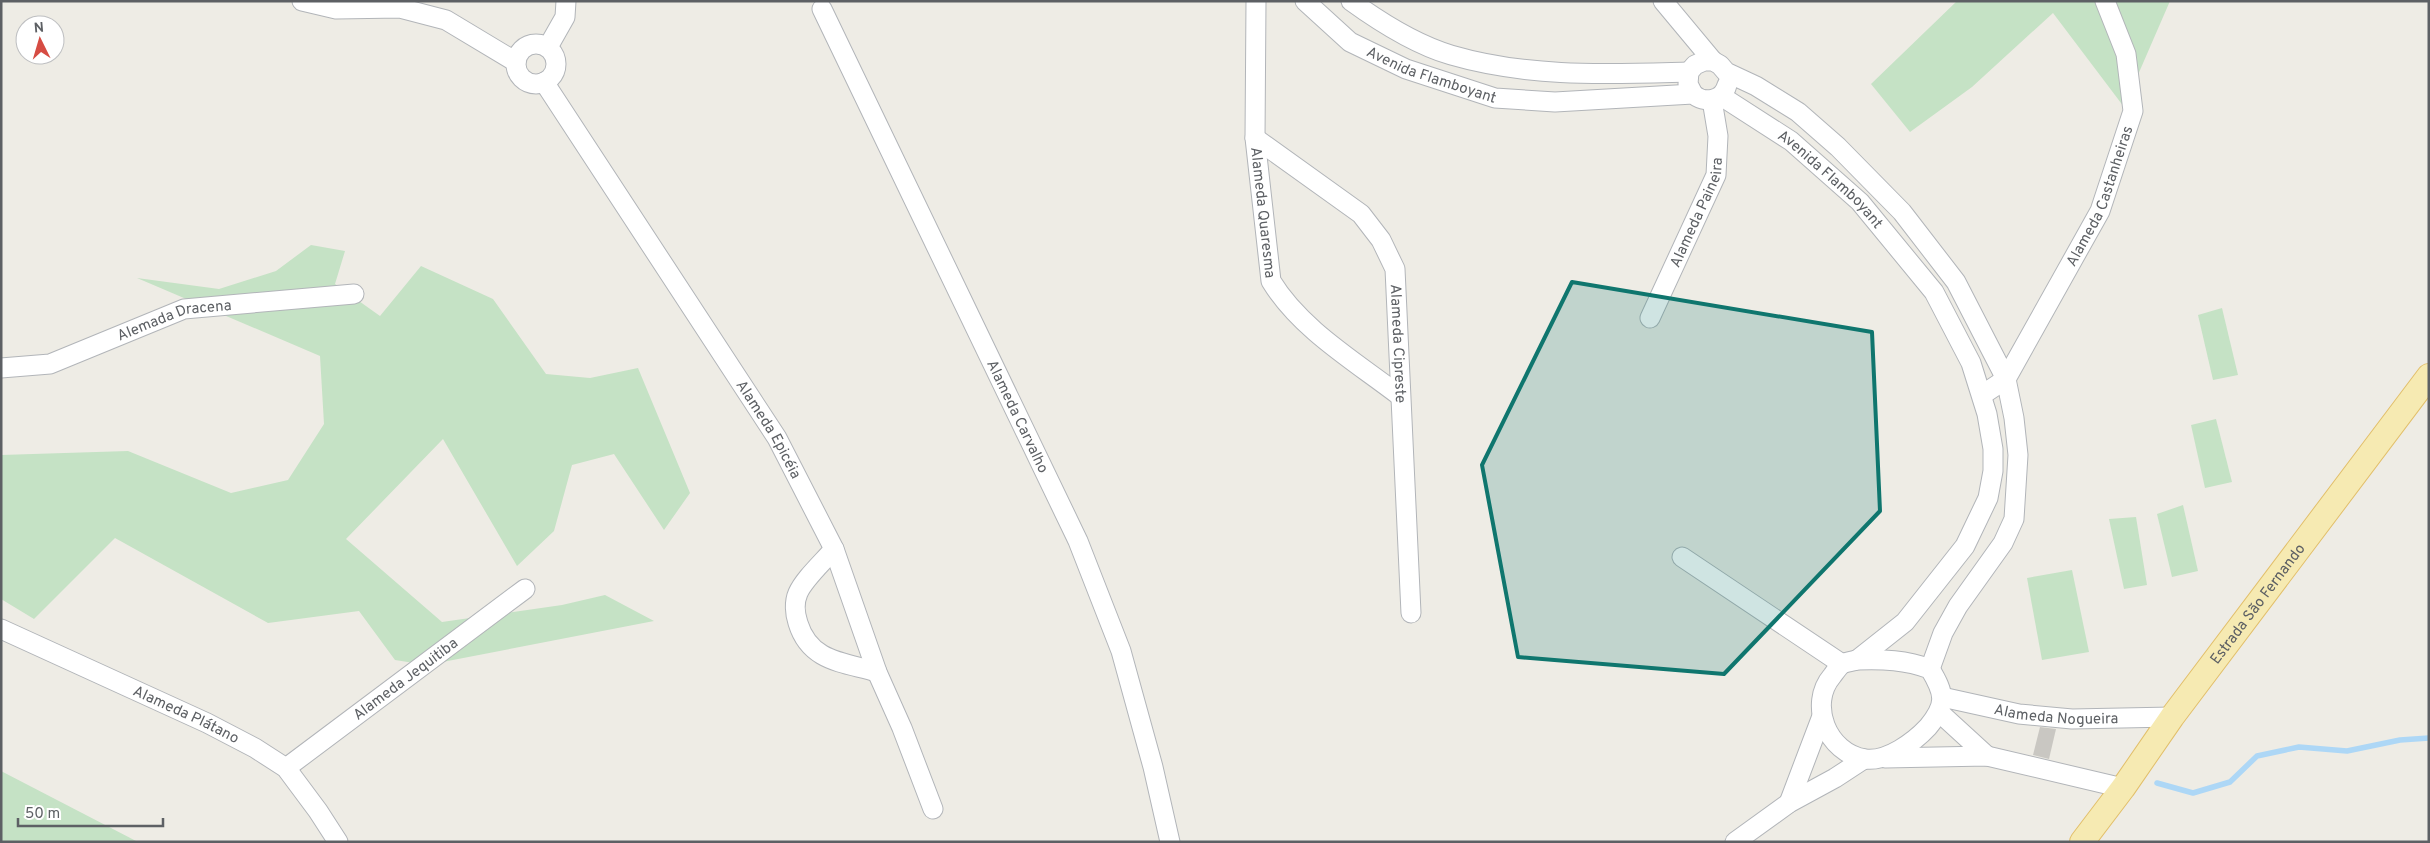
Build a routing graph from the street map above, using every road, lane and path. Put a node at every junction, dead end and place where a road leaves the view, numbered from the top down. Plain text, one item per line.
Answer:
1 (302, 1) edge
2 (566, 1) edge
3 (1256, 1) edge
4 (1305, 1) edge
5 (1351, 1) edge
6 (1663, 1) edge
7 (2104, 1) edge
8 (822, 9) dead end
9 (548, 48) junction
10 (516, 62) junction
11 (1719, 66) junction
12 (1689, 72) junction
13 (544, 82) junction
14 (1692, 94) junction
15 (1716, 98) junction
16 (1255, 138) junction
17 (354, 294) dead end
18 (1650, 318) dead end
19 (1, 368) edge
20 (2429, 376) edge
21 (2006, 379) junction
22 (1982, 395) junction
23 (1400, 396) junction
24 (834, 549) junction
25 (1682, 557) dead end
26 (525, 589) dead end
27 (1411, 613) dead end
28 (1, 629) edge
29 (1850, 662) junction
30 (1930, 669) junction
31 (877, 672) junction
32 (1941, 705) junction
33 (1822, 716) junction
34 (2172, 717) junction
35 (1987, 756) junction
36 (1871, 758) junction
37 (286, 768) junction
38 (2123, 788) junction
39 (1789, 803) junction
40 (933, 809) dead end
41 (2083, 839) edge
42 (338, 842) edge
43 (1170, 842) edge
44 (1735, 842) edge

1 - 10 street
2 - 9 street
3 - 16 street, Alameda Quaresma
4 - 14 street, Avenida Flamboyant
5 - 12 street, Avenida Flamboyant
6 - 11 street
7 - 21 street, Alameda Castanheiras
8 - 43 street, Alameda Carvalho
9 - 10 street
9 - 13 street
10 - 13 street
11 - 12 street, Avenida Flamboyant
11 - 15 street
11 - 21 street, Avenida Flamboyant
12 - 14 street
13 - 24 street, Alameda Epicéia
14 - 15 street, Avenida Flamboyant
15 - 18 street, Alameda Paineira
15 - 22 street, Avenida Flamboyant
16 - 23 street, Alameda Quaresma
16 - 23 street, Alameda Cipreste
17 - 19 street, Alemada Dracena
20 - 34 main road, Estrada São Fernando
21 - 22 street
21 - 30 street, Avenida Flamboyant
22 - 29 street, Avenida Flamboyant
23 - 27 street, Alameda Cipreste
24 - 31 street, Alameda Epicéia
24 - 31 street
25 - 29 street
26 - 37 street, Alameda Jequitiba
28 - 37 street, Alameda Plátano
29 - 30 street
29 - 33 street
30 - 32 street
31 - 40 street, Alameda Epicéia
32 - 34 street, Alameda Nogueira
32 - 35 street
32 - 36 street
33 - 36 street
33 - 39 street
34 - 38 main road, Estrada São Fernando
35 - 36 street
35 - 38 street
36 - 39 street
37 - 42 street, Alameda Plátano
38 - 41 main road, Estrada São Fernando
39 - 44 street

